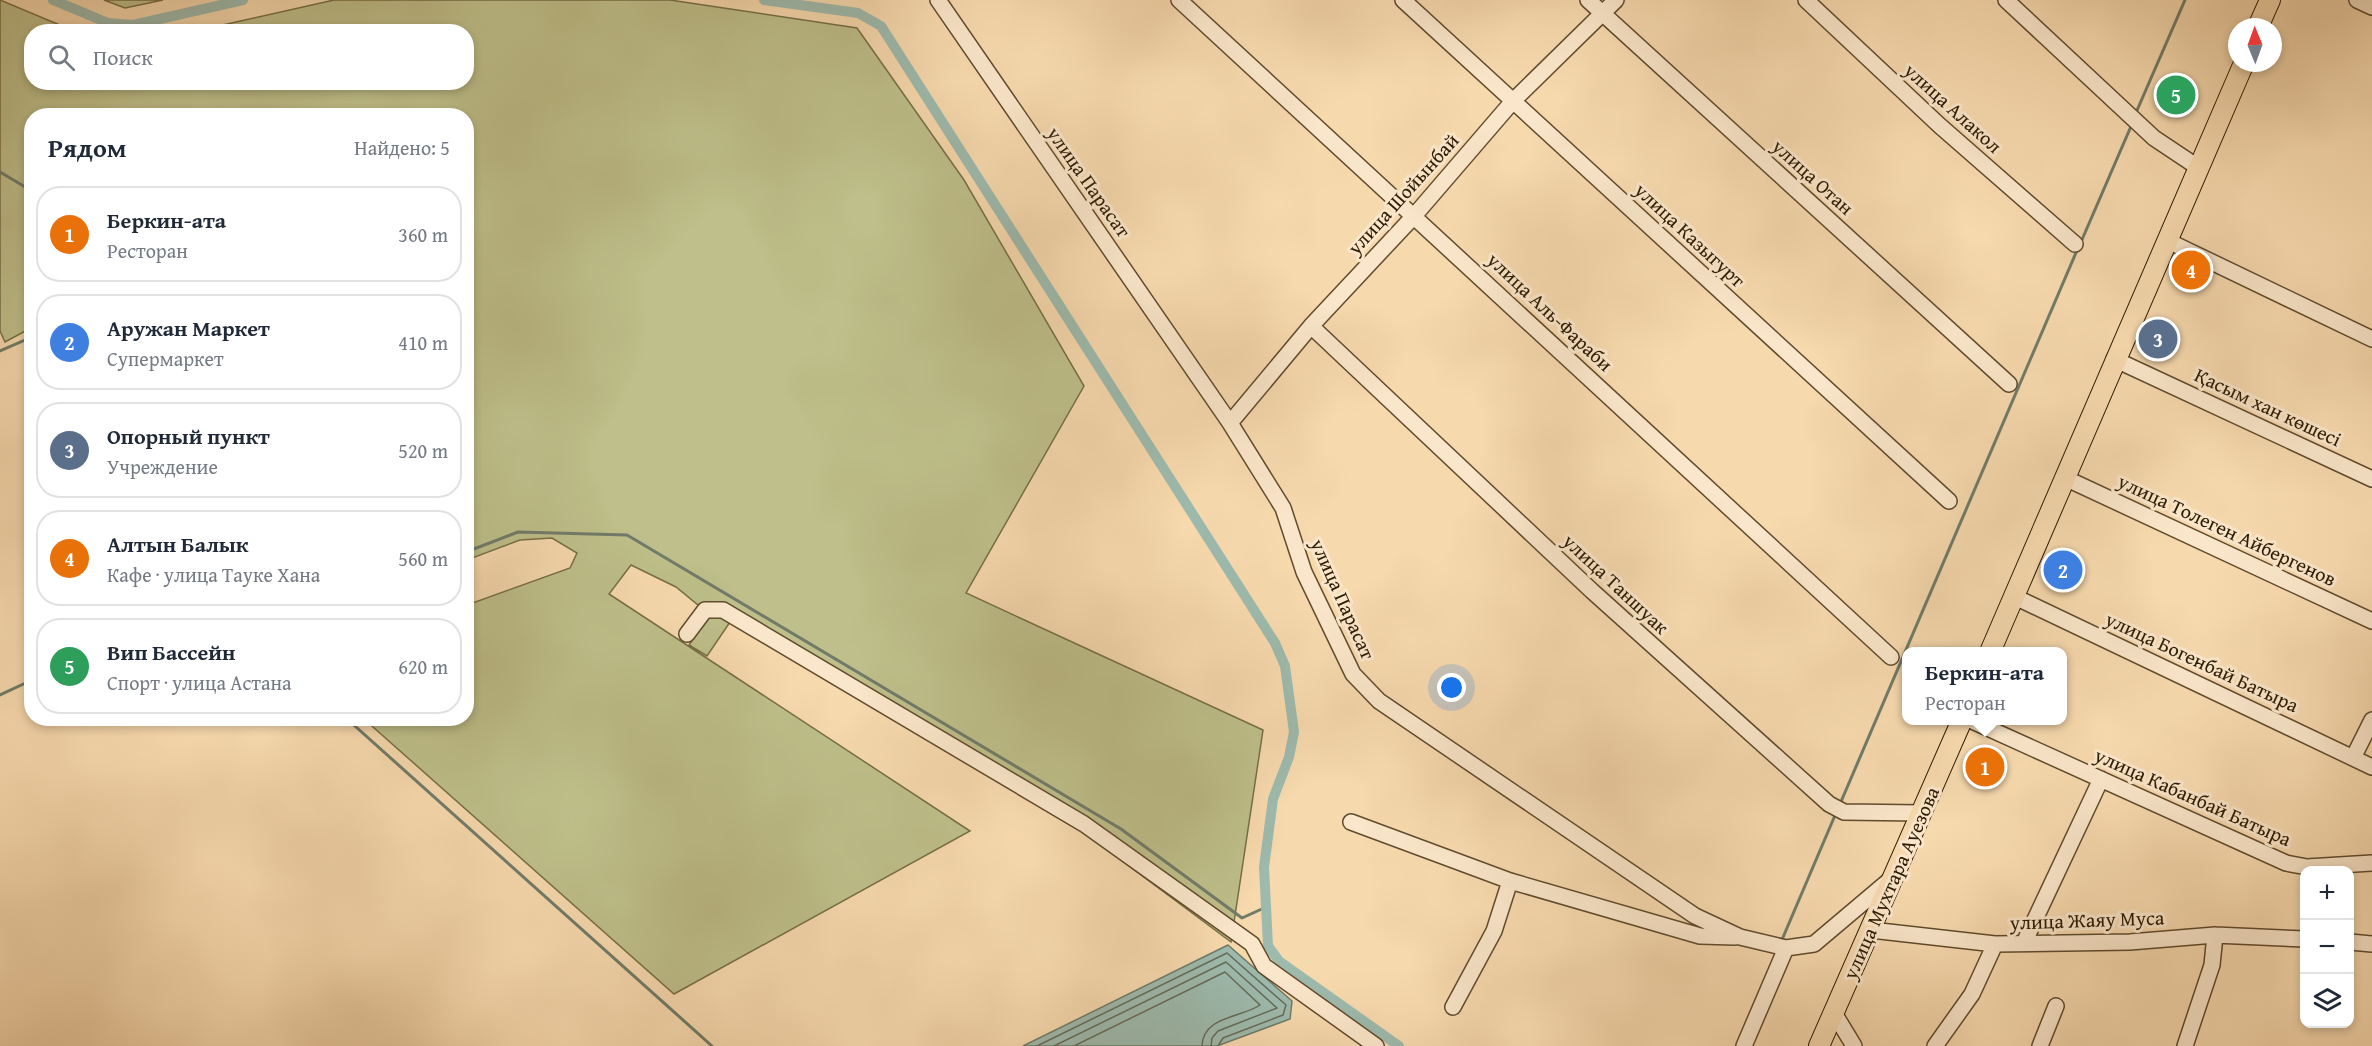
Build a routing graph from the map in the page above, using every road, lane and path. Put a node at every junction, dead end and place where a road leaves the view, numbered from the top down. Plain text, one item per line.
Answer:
1 (939, 0) edge
2 (1179, 0) edge
3 (1403, 0) edge
4 (1588, 0) edge
5 (1616, 0) edge
6 (1806, 0) edge
7 (2006, 0) edge
8 (2270, 0) edge
9 (2357, 0) edge
10 (2372, 7) edge
11 (1603, 14) junction
12 (2262, 18) edge
13 (2240, 72) edge
14 (1513, 101) junction
15 (2199, 168) junction
16 (1414, 216) junction
17 (2168, 241) junction
18 (2075, 244) dead end
19 (1311, 326) junction
20 (2372, 339) edge
21 (2114, 359) junction
22 (2009, 384) dead end
23 (1230, 423) junction
24 (2065, 478) junction
25 (2372, 479) edge
26 (1948, 501) dead end
27 (2013, 596) junction
28 (2372, 621) edge
29 (687, 634) dead end
30 (1992, 647) edge
31 (1891, 657) dead end
32 (2372, 720) edge
33 (1960, 725) edge
34 (1981, 725) edge
35 (2353, 758) junction
36 (2372, 767) edge
37 (2101, 779) junction
38 (1921, 813) junction
39 (1351, 822) dead end
40 (2372, 863) edge
41 (1894, 877) junction
42 (1510, 881) junction
43 (1686, 910) junction
44 (1677, 929) junction
45 (1871, 930) junction
46 (2215, 935) junction
47 (1740, 937) junction
48 (2300, 939) edge
49 (2354, 942) edge
50 (2024, 943) junction
51 (1995, 944) junction
52 (2372, 944) edge
53 (1782, 946) junction
54 (2056, 1006) dead end
55 (1454, 1007) dead end
56 (1834, 1013) junction
57 (2189, 1045) edge
58 (1376, 1046) edge
59 (1744, 1046) edge
60 (1819, 1046) edge
61 (1854, 1046) edge
62 (1935, 1046) edge
63 (2040, 1046) edge

1 - 23 street, улица Парасат
2 - 16 street, улица Аль-Фараби
3 - 14 street, улица Казыгурт
4 - 11 street, улица Отан
5 - 11 street, улица Шойынбай
6 - 18 street, улица Алакол
7 - 15 street
8 - 12 main road
9 - 10 street
11 - 14 street, улица Шойынбай
11 - 22 street, улица Отан
13 - 15 main road
14 - 16 street, улица Шойынбай
14 - 26 street, улица Казыгурт
15 - 17 main road
16 - 19 street, улица Шойынбай
16 - 31 street, улица Аль-Фараби
17 - 20 street
17 - 21 main road
19 - 23 street, улица Шойынбай
19 - 38 street, улица Таншуак
21 - 24 main road
21 - 25 street, Қасым хан көшесі
23 - 43 street, улица Парасат
24 - 27 main road
24 - 28 street, улица Толеген Айбергенов
27 - 30 main road
27 - 35 street, улица Богенбай Батыра
29 - 58 street
32 - 35 street
33 - 38 main road, улица Мухтара Ауезова
34 - 37 street, улица Кабанбай Батыра
35 - 36 street, улица Богенбай Батыра
37 - 40 street, улица Кабанбай Батыра
37 - 50 street
38 - 41 main road, улица Мухтара Ауезова
39 - 42 street
41 - 45 main road, улица Мухтара Ауезова
41 - 53 street, улица Парасат
42 - 44 street
42 - 55 street
43 - 44 street
43 - 47 street, улица Парасат
44 - 47 street
45 - 51 street, улица Жаяу Муса
45 - 56 main road, улица Мухтара Ауезова
46 - 48 street, улица Жаяу Муса
46 - 50 street, улица Жаяу Муса
46 - 57 street
47 - 53 street, улица Парасат
49 - 52 street
50 - 51 street, улица Жаяу Муса
51 - 62 street
53 - 59 street
54 - 63 street
56 - 60 main road, улица Мухтара Ауезова
56 - 61 street

